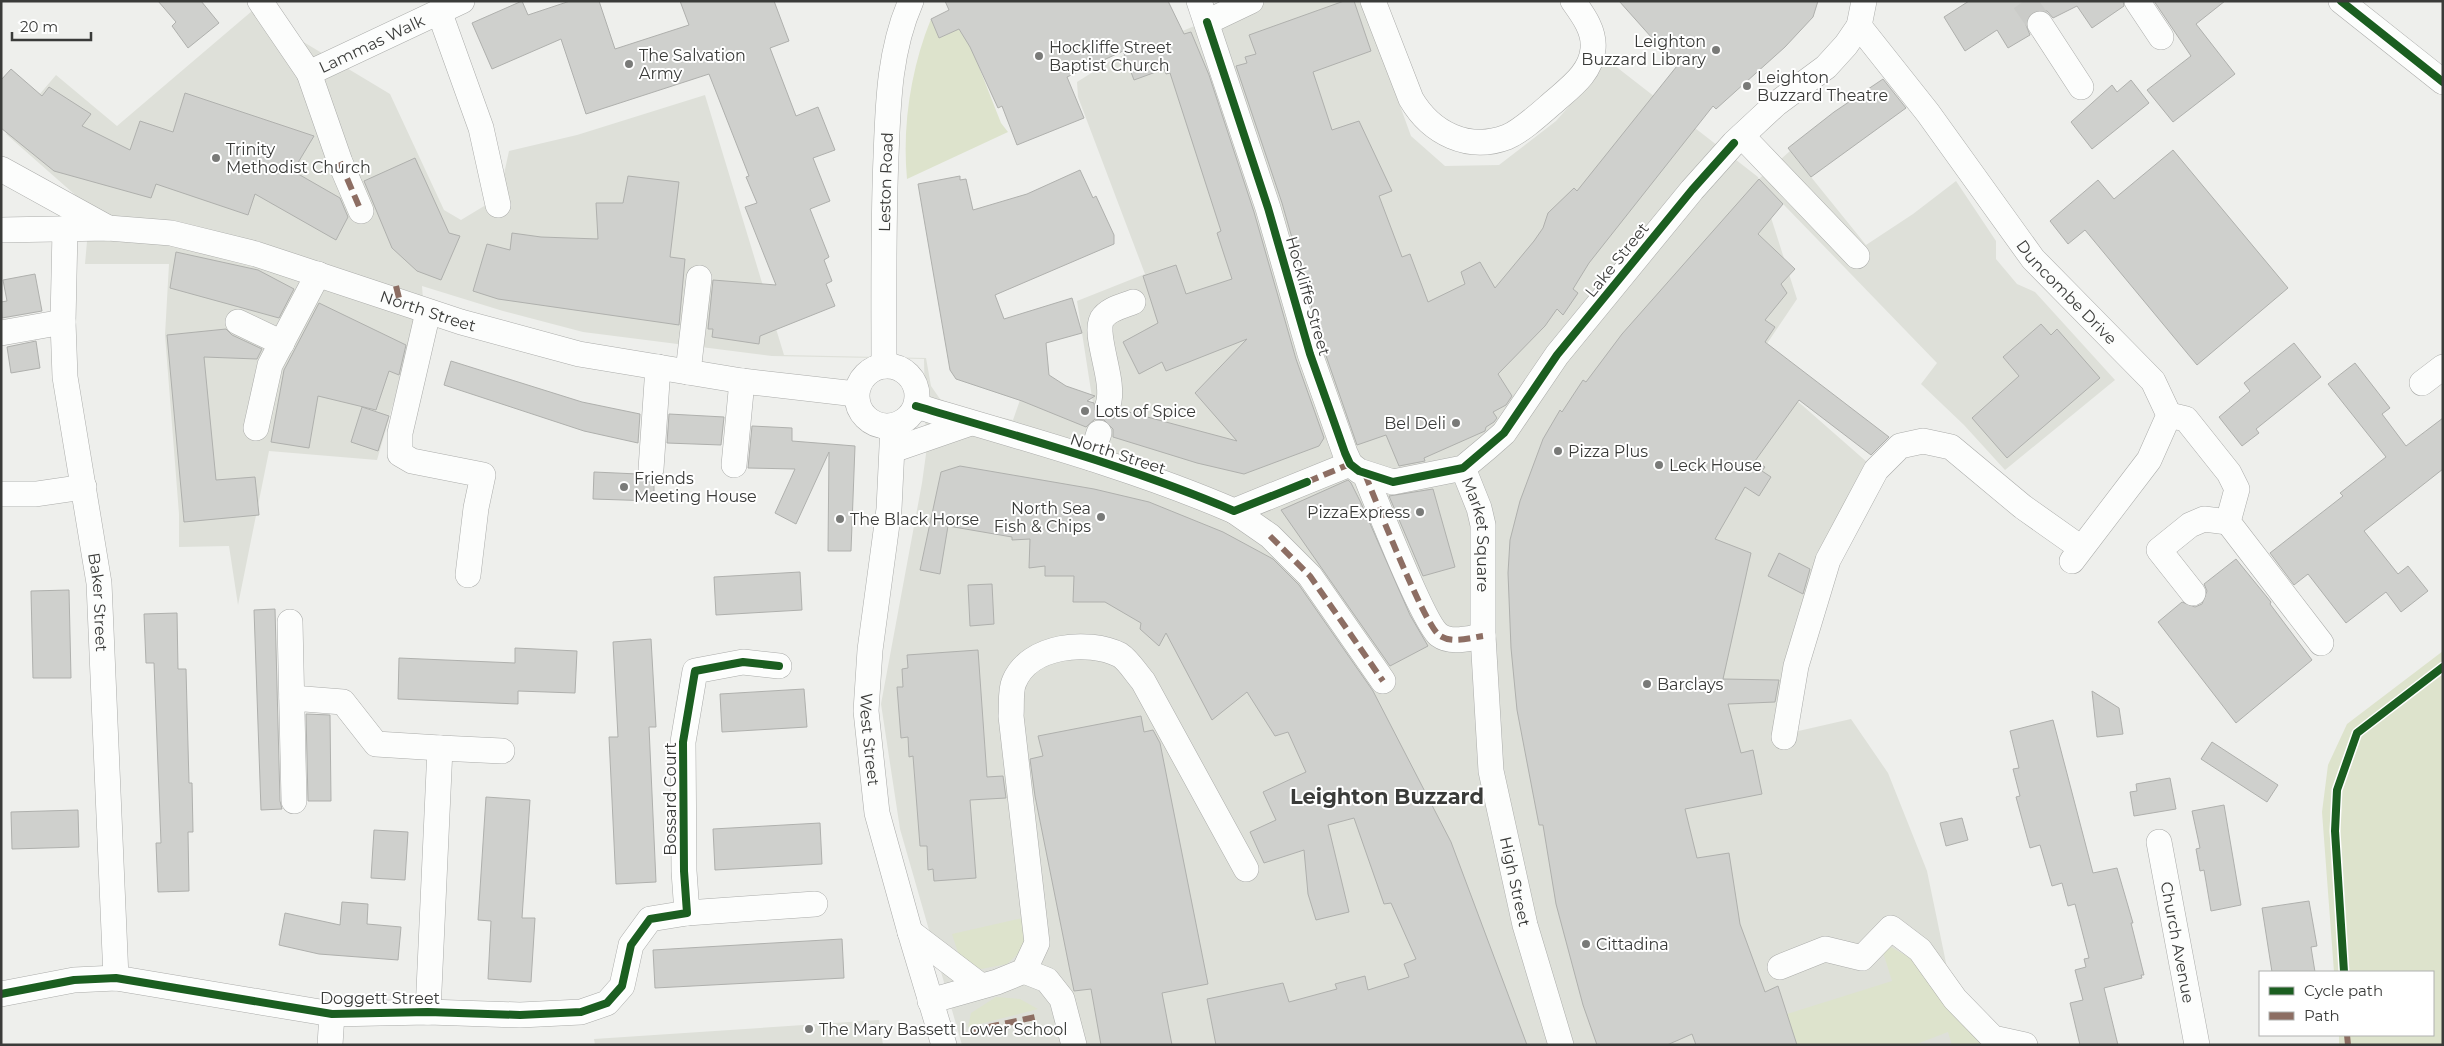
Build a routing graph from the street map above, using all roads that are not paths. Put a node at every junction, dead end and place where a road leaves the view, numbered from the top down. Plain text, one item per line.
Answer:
1 (260, 1) edge
2 (462, 1) edge
3 (911, 1) edge
4 (1251, 1) edge
5 (1373, 1) edge
6 (1573, 1) edge
7 (1864, 1) edge
8 (2137, 1) edge
9 (2341, 1) edge
10 (439, 11) junction
11 (1203, 12) edge
12 (2040, 24) tunnel mouth
13 (1859, 26) junction
14 (2161, 36) dead end
15 (309, 73) junction
16 (2443, 82) edge
17 (2081, 87) dead end
18 (1738, 140) junction
19 (1, 168) edge
20 (498, 205) dead end
21 (361, 211) dead end
22 (108, 228) junction
23 (1, 230) edge
24 (65, 230) junction
25 (1857, 256) dead end
26 (318, 274) junction
27 (699, 278) dead end
28 (1133, 302) dead end
29 (428, 312) junction
30 (63, 322) junction
31 (238, 322) dead end
32 (1, 333) edge
33 (282, 343) junction
34 (884, 366) junction
35 (658, 367) junction
36 (2443, 367) edge
37 (688, 372) junction
38 (742, 381) junction
39 (2422, 383) dead end
40 (856, 394) junction
41 (1527, 399) joint
42 (1108, 405) dead end
43 (916, 406) junction
44 (2169, 415) junction
45 (971, 423) junction
46 (256, 428) dead end
47 (1099, 433) dead end
48 (893, 438) junction
49 (1090, 458) junction
50 (734, 465) dead end
51 (1463, 468) junction
52 (651, 469) dead end
53 (1358, 469) junction
54 (84, 486) junction
55 (1, 494) edge
56 (1234, 511) junction
57 (2228, 522) junction
58 (468, 575) dead end
59 (2194, 594) dead end
60 (290, 622) dead end
61 (1483, 636) junction
62 (2321, 643) dead end
63 (779, 666) dead end
64 (1383, 681) dead end
65 (292, 698) junction
66 (1487, 714) joint
67 (1784, 737) dead end
68 (440, 748) junction
69 (502, 751) dead end
70 (294, 801) dead end
71 (2159, 842) dead end
72 (1246, 869) dead end
73 (815, 904) dead end
74 (687, 913) junction
75 (910, 932) junction
76 (1780, 967) dead end
77 (1024, 971) junction
78 (116, 978) junction
79 (981, 986) junction
80 (1, 994) edge
81 (930, 1001) junction
82 (428, 1012) junction
83 (332, 1014) junction
84 (330, 1045) edge
85 (944, 1045) edge
86 (1074, 1045) edge
87 (1561, 1045) edge
88 (2025, 1045) edge
89 (2197, 1045) edge

1 - 15 street
2 - 10 street, Lammas Walk
3 - 34 street, Leston Road
4 - 11 street
5 - 6 street
7 - 13 street, Lake Street
8 - 14 street
9 - 16 street
10 - 15 street, Lammas Walk
10 - 20 street
11 - 53 street, Hockliffe Street
12 - 17 street
13 - 18 street, Lake Street
13 - 44 street, Duncombe Drive
15 - 21 street
18 - 25 street
18 - 41 street, Lake Street
19 - 22 street
22 - 24 street, North Street
22 - 26 street, North Street
23 - 24 street, North Street
24 - 30 street, Baker Street
26 - 29 street, North Street
26 - 33 street
27 - 37 street
28 - 42 street
29 - 35 street, North Street
29 - 58 street
30 - 32 street
30 - 54 street, Baker Street
31 - 33 street
33 - 46 street
34 - 40 street
34 - 43 street
35 - 37 street, North Street
35 - 52 street
36 - 39 street
37 - 38 street, North Street
38 - 40 street, North Street
38 - 50 street
40 - 48 street
41 - 51 street, Market Square
43 - 45 street, North Street
43 - 48 street
44 - 57 street
44 - 67 street
45 - 48 street
45 - 49 street, North Street
47 - 49 street
48 - 75 street, West Street
49 - 56 street, North Street
51 - 53 street
51 - 61 street, Market Square
53 - 56 street
53 - 61 street
54 - 55 street
54 - 78 street, Baker Street
56 - 64 street
57 - 59 street
57 - 62 street
60 - 65 street
61 - 66 street, Market Square
63 - 74 street, Bossard Court
65 - 68 street
65 - 70 street
66 - 87 street, High Street
68 - 69 street
68 - 82 street, Doggett Street
71 - 89 street, Church Avenue
72 - 77 street
73 - 74 street
74 - 82 street, Doggett Street
75 - 79 street
75 - 81 street, West Street
76 - 88 street
77 - 79 street
77 - 86 street
78 - 80 street, Doggett Street
78 - 83 street, Doggett Street
79 - 81 street
81 - 85 street, West Street
82 - 83 street, Doggett Street
83 - 84 street, Doggett Street

